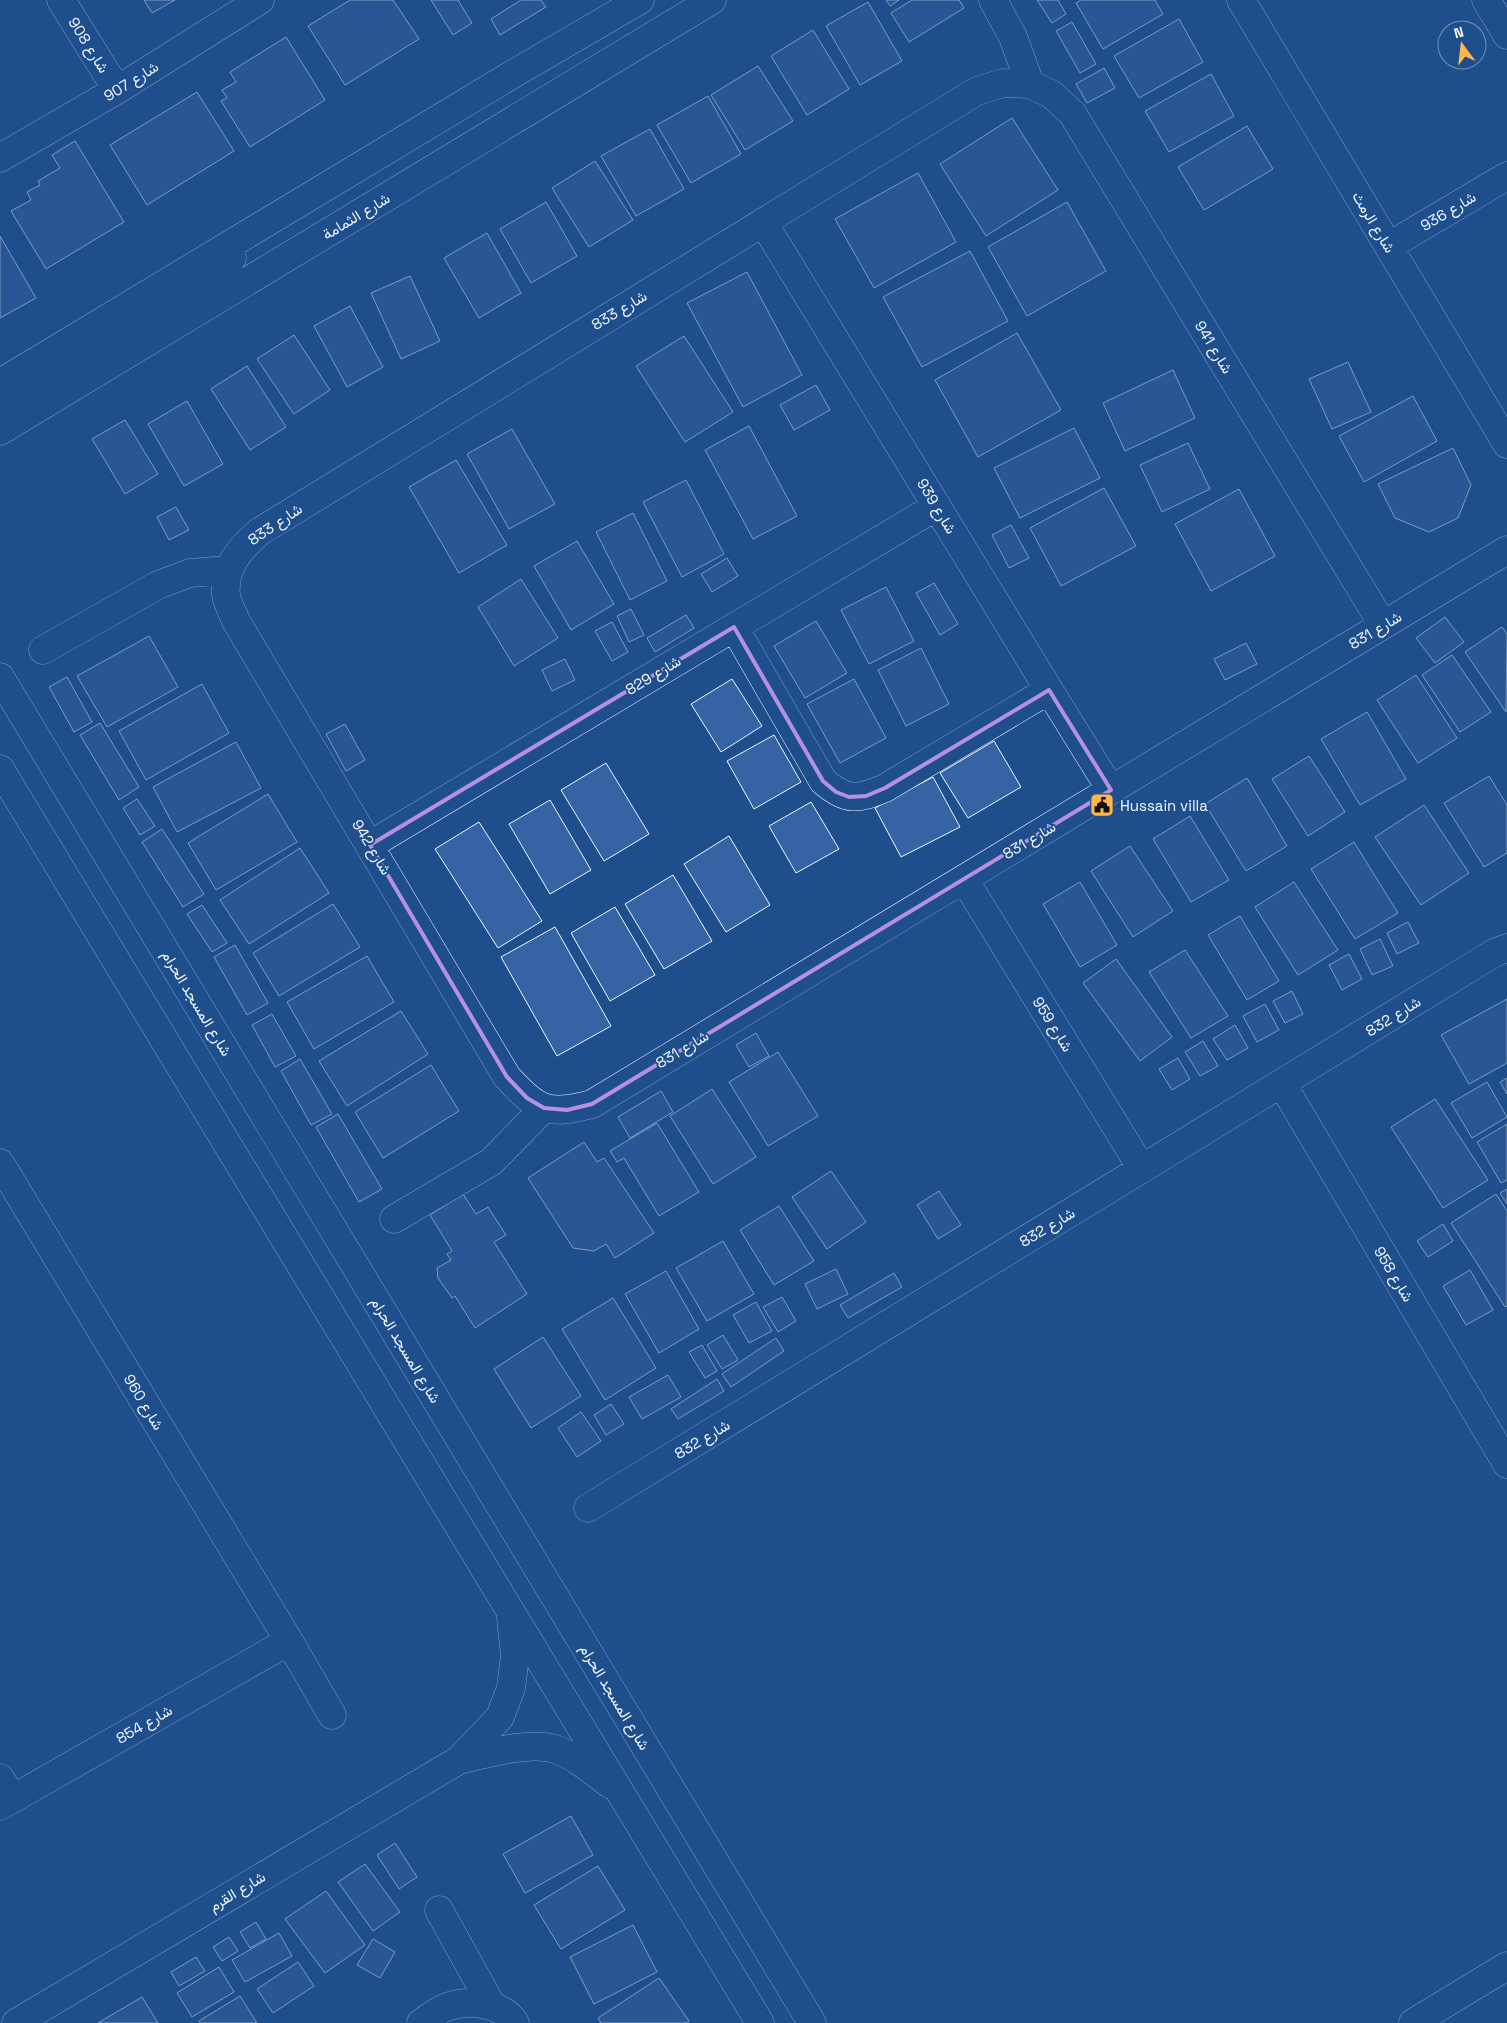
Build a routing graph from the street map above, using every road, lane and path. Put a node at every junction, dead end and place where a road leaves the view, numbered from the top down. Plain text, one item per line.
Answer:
1 (61, 0) edge
2 (260, 0) edge
3 (712, 0) edge
4 (993, 0) edge
5 (1241, 0) edge
6 (1486, 0) edge
7 (628, 4) edge
8 (1507, 35) edge
9 (1030, 84) junction
10 (117, 90) junction
11 (0, 158) edge
12 (1507, 176) edge
13 (763, 222) junction
14 (250, 233) junction
15 (1389, 246) junction
16 (0, 383) edge
17 (0, 406) edge
18 (0, 431) edge
19 (1507, 444) edge
20 (937, 506) junction
21 (1507, 550) edge
22 (227, 570) junction
23 (1383, 625) junction
24 (734, 627) junction
25 (42, 650) dead end
26 (0, 677) edge
27 (1049, 690) junction
28 (0, 769) edge
29 (1111, 790) junction
30 (370, 845) junction
31 (964, 879) junction
32 (1507, 948) edge
33 (1282, 1084) junction
34 (544, 1108) junction
35 (0, 1164) edge
36 (1142, 1169) junction
37 (394, 1219) dead end
38 (1507, 1464) edge
39 (588, 1508) dead end
40 (511, 1613) junction
41 (289, 1641) junction
42 (332, 1715) dead end
43 (459, 1760) junction
44 (620, 1792) junction
45 (4, 1795) edge
46 (439, 1910) dead end
47 (1507, 1966) edge
48 (492, 2006) junction
49 (16, 2023) edge
50 (421, 2023) edge
51 (515, 2023) edge
52 (760, 2023) edge
53 (812, 2023) edge
54 (1413, 2023) edge

1 - 10 street, شارع 908
2 - 10 street, شارع 907
3 - 18 street, شارع الثمامة
4 - 9 street
5 - 15 street, شارع الرمث
6 - 8 street
7 - 14 street
9 - 13 street, شارع 833
9 - 23 street, شارع 941
10 - 11 street, شارع 907
12 - 15 street, شارع 936
13 - 20 street, شارع 939
13 - 22 street, شارع 833
14 - 16 street
14 - 17 street
15 - 19 street, شارع الرمث
20 - 24 street, شارع 829
20 - 27 street, شارع 939
21 - 23 street, شارع 831
22 - 25 street
22 - 30 street, شارع 942
23 - 29 street, شارع 831
24 - 27 street
24 - 30 street, شارع 829
26 - 53 street, شارع المسجد الحرام
27 - 29 street, شارع 939
28 - 40 street
29 - 31 street, شارع 831
30 - 34 street, شارع 942
31 - 34 street, شارع 831
31 - 36 street, شارع 959
32 - 33 street, شارع 832
33 - 36 street, شارع 832
33 - 38 street, شارع 958
34 - 37 street
35 - 41 street, شارع 960
36 - 39 street, شارع 832
40 - 43 street, شارع القرم
40 - 44 street
41 - 42 street, شارع 960
41 - 45 street, شارع 854
43 - 44 street, شارع القرم
43 - 49 street, شارع القرم
44 - 52 street
46 - 48 street
47 - 54 street
48 - 50 street
48 - 51 street

